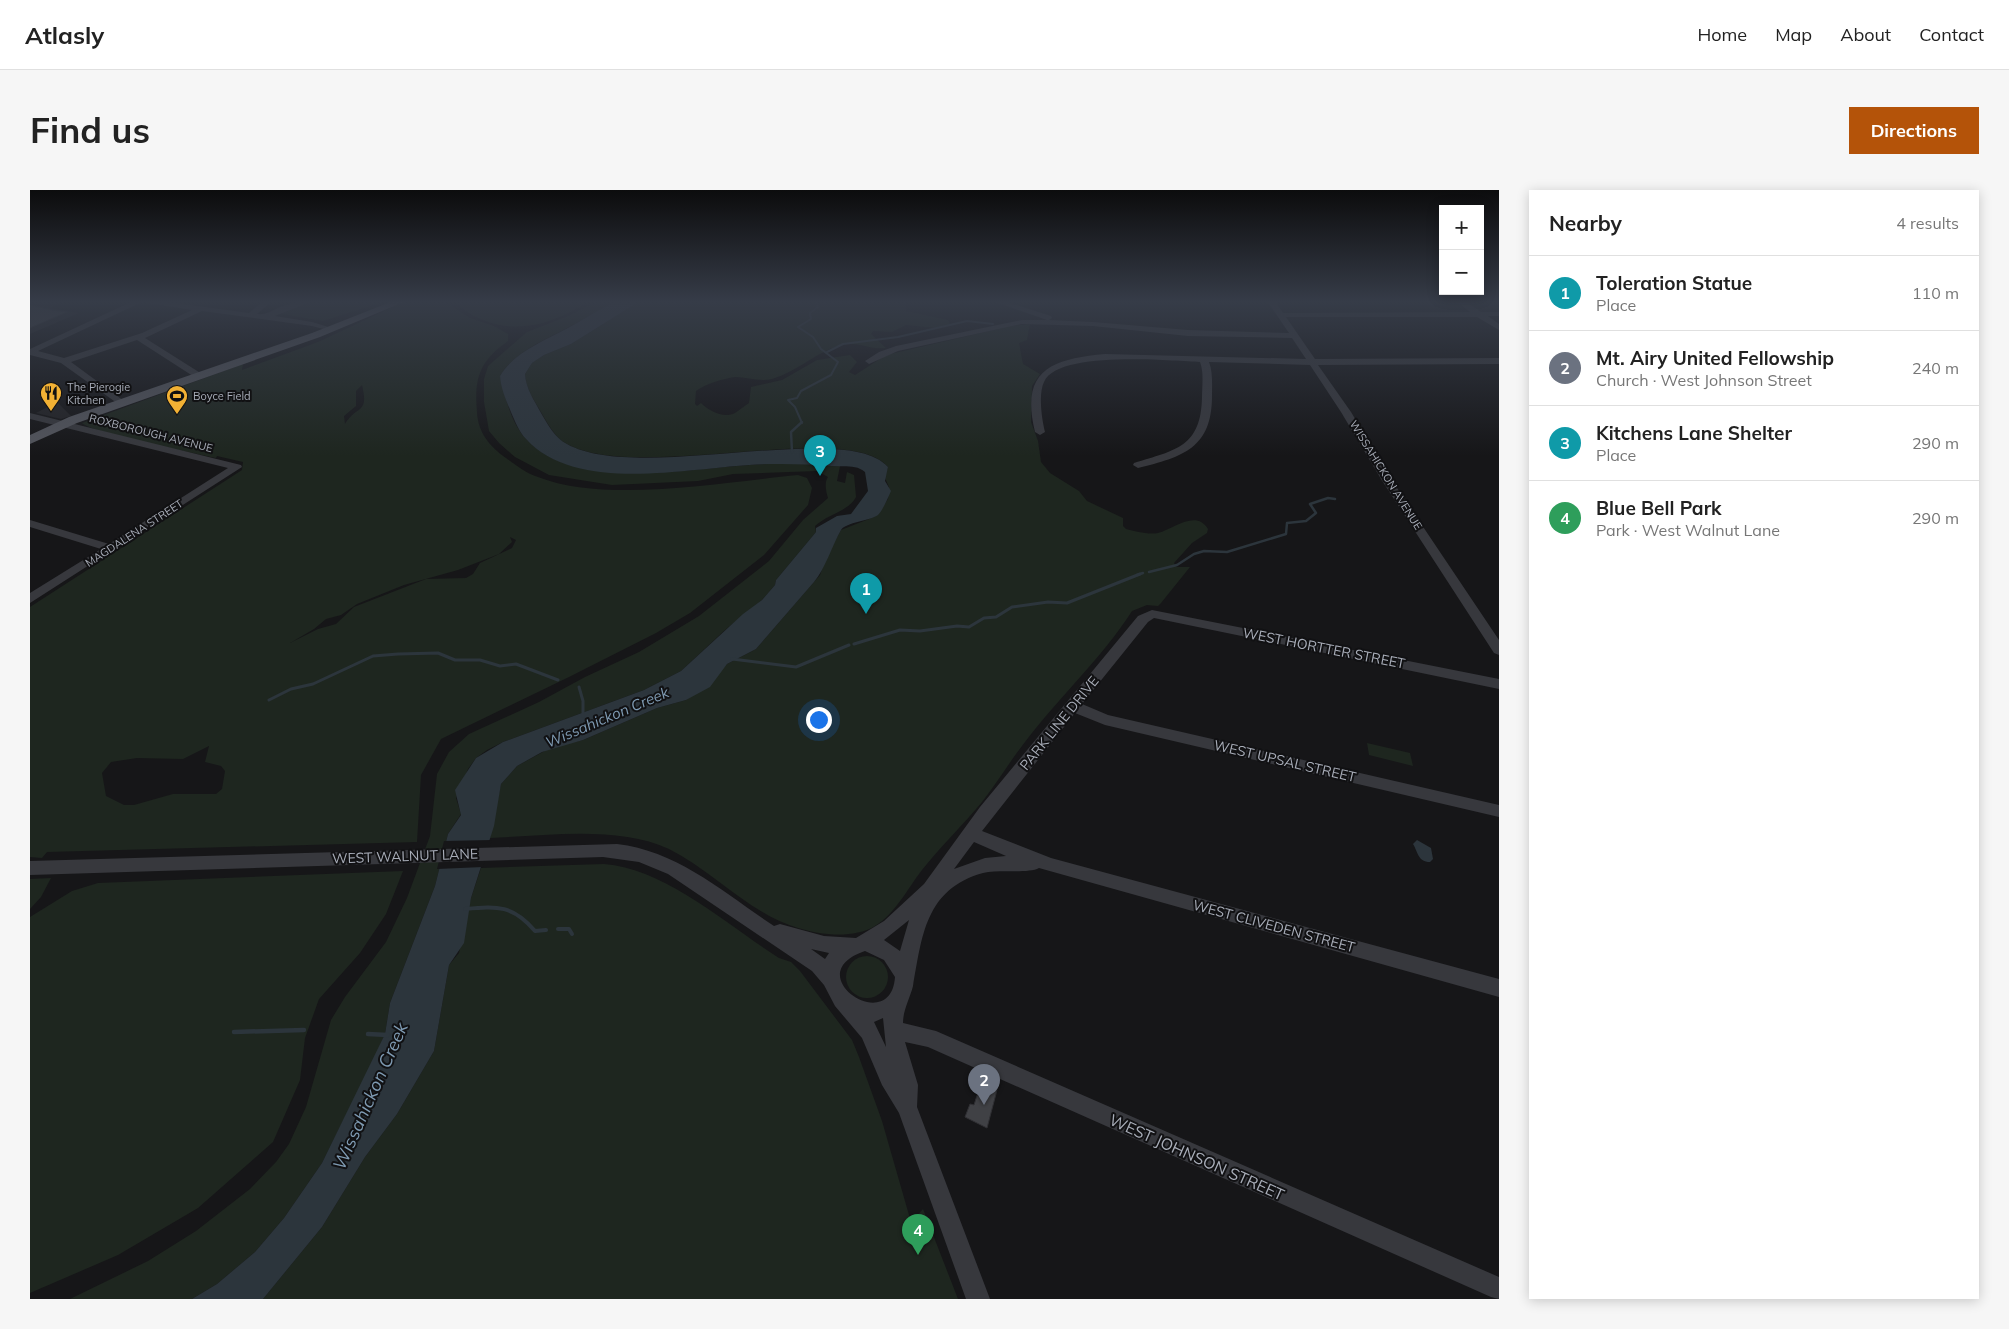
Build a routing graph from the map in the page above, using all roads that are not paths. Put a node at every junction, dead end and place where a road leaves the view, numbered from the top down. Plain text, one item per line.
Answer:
1 (33, 353) edge
2 (91, 353) edge
3 (162, 353) edge
4 (264, 353) edge
5 (888, 353) edge
6 (1305, 353) edge
7 (1203, 359) junction
8 (64, 361) junction
9 (869, 361) dead end
10 (1499, 361) edge
11 (1311, 362) junction
12 (199, 376) junction
13 (121, 403) junction
14 (30, 416) edge
15 (62, 424) junction
16 (1040, 432) dead end
17 (30, 440) edge
18 (1138, 465) dead end
19 (237, 467) joint
20 (30, 524) edge
21 (111, 548) junction
22 (30, 600) edge
23 (1149, 615) joint
24 (1499, 650) edge
25 (1499, 684) edge
26 (1073, 706) junction
27 (1499, 811) edge
28 (971, 833) junction
29 (1050, 865) junction
30 (30, 868) edge
31 (930, 889) junction
32 (922, 909) junction
33 (760, 925) junction
34 (861, 944) junction
35 (904, 977) junction
36 (831, 979) junction
37 (1499, 988) edge
38 (898, 998) junction
39 (842, 1000) junction
40 (893, 1032) junction
41 (908, 1107) junction
42 (1499, 1289) edge
43 (978, 1299) edge

1 - 8 street
2 - 8 street
3 - 12 street
4 - 12 main road
5 - 9 street
6 - 11 street, WISSAHICKON AVENUE
7 - 11 street
7 - 16 street
7 - 18 street
8 - 13 street
10 - 11 street
11 - 24 street, WISSAHICKON AVENUE
12 - 13 main road
13 - 15 main road
14 - 15 street, ROXBOROUGH AVENUE
15 - 17 main road
15 - 19 street, ROXBOROUGH AVENUE
19 - 21 street, MAGDALENA STREET
20 - 21 street
21 - 22 street, MAGDALENA STREET
23 - 25 street, WEST HORTTER STREET
23 - 26 street, PARK LINE DRIVE
26 - 27 street, WEST UPSAL STREET
26 - 28 street, PARK LINE DRIVE
28 - 29 street, WEST CLIVEDEN STREET
28 - 31 street, PARK LINE DRIVE
29 - 32 street, WEST CLIVEDEN STREET
29 - 37 street, WEST CLIVEDEN STREET
30 - 33 street, WEST WALNUT LANE
31 - 32 street
31 - 34 street
32 - 35 street
33 - 34 street, WEST WALNUT LANE
33 - 36 street, WEST WALNUT LANE
34 - 35 street
34 - 36 street
35 - 38 street
36 - 39 street
38 - 39 street
38 - 40 street
39 - 41 street
40 - 41 street
40 - 42 street, WEST JOHNSON STREET
41 - 43 street

